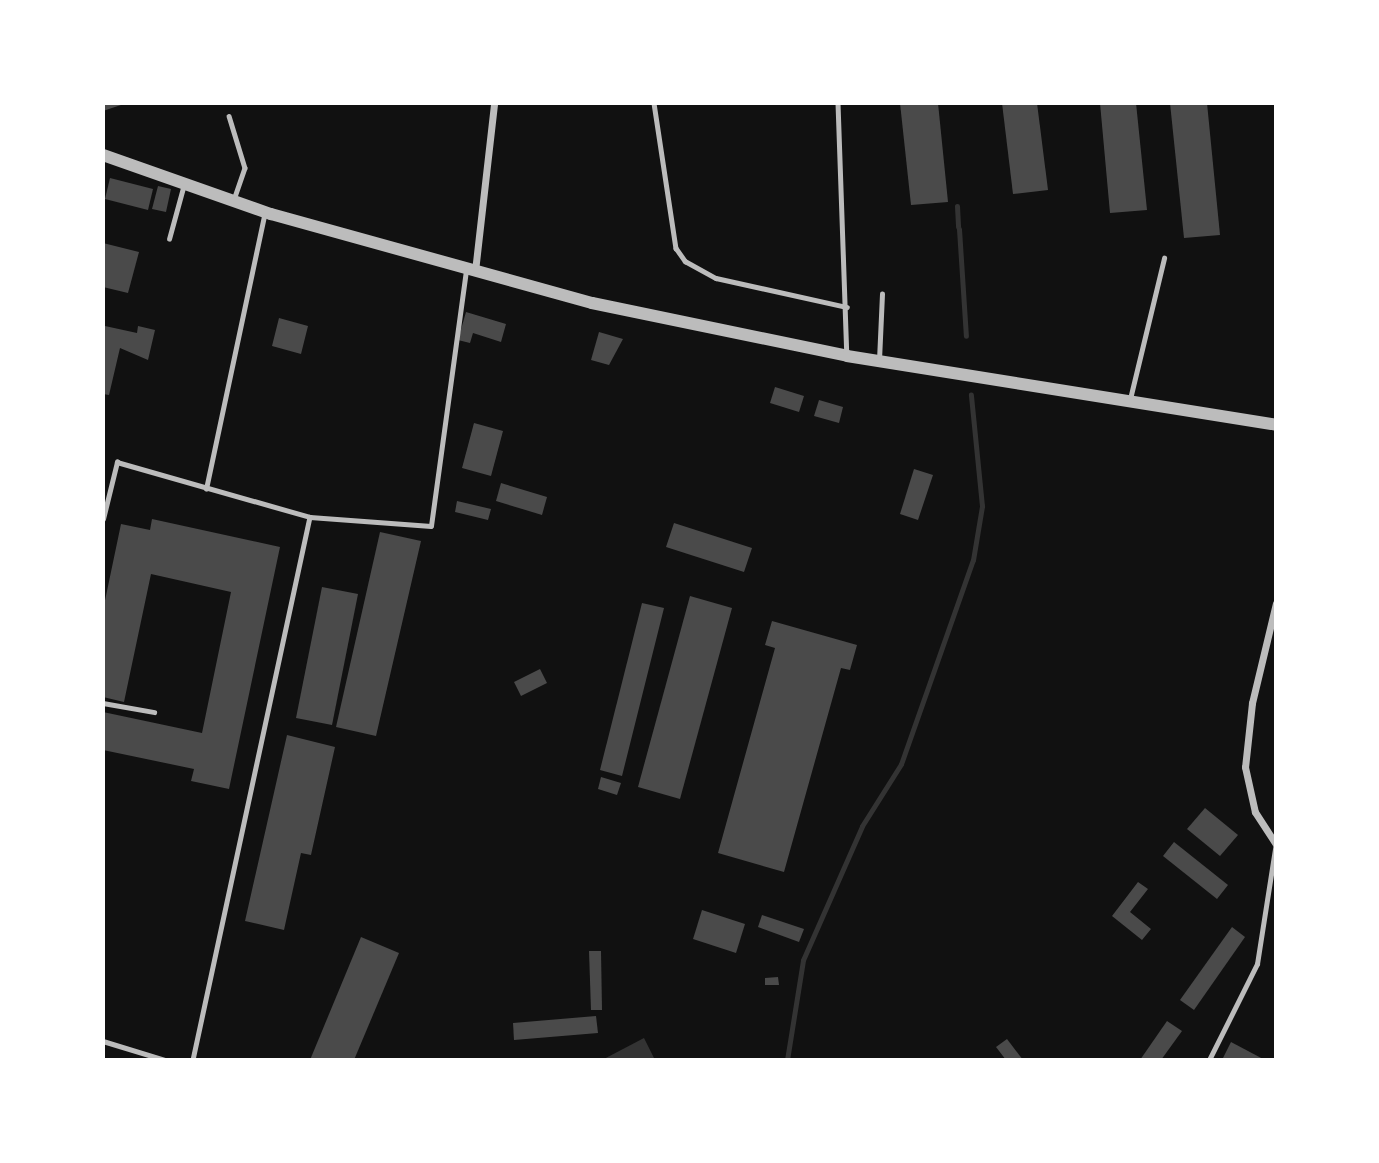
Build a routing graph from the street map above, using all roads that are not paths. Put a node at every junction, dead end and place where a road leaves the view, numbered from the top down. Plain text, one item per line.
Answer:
1 (494, 103) edge
2 (654, 103) edge
3 (838, 103) edge
4 (229, 116) dead end
5 (103, 155) edge
6 (184, 183) junction
7 (234, 201) junction
8 (265, 212) junction
9 (169, 239) dead end
10 (1164, 258) dead end
11 (470, 270) junction
12 (882, 294) dead end
13 (847, 307) junction
14 (847, 356) junction
15 (879, 361) junction
16 (1130, 400) junction
17 (1276, 425) edge
18 (206, 489) junction
19 (310, 517) junction
20 (103, 519) edge
21 (1276, 603) edge
22 (103, 703) edge
23 (154, 712) dead end
24 (1276, 844) edge
25 (103, 1041) edge
26 (165, 1060) edge
27 (193, 1060) edge
28 (1209, 1060) edge

1 - 11 street
2 - 13 lane
3 - 13 lane
4 - 7 lane
5 - 6 street
6 - 7 street
6 - 9 lane
7 - 8 street
8 - 11 street
8 - 18 lane
10 - 16 lane
11 - 14 street
11 - 19 lane
12 - 15 lane
13 - 14 lane
14 - 15 street
15 - 16 street
16 - 17 street
18 - 19 lane
18 - 20 lane
19 - 27 lane
21 - 24 street
22 - 23 lane
24 - 28 lane
25 - 26 lane

